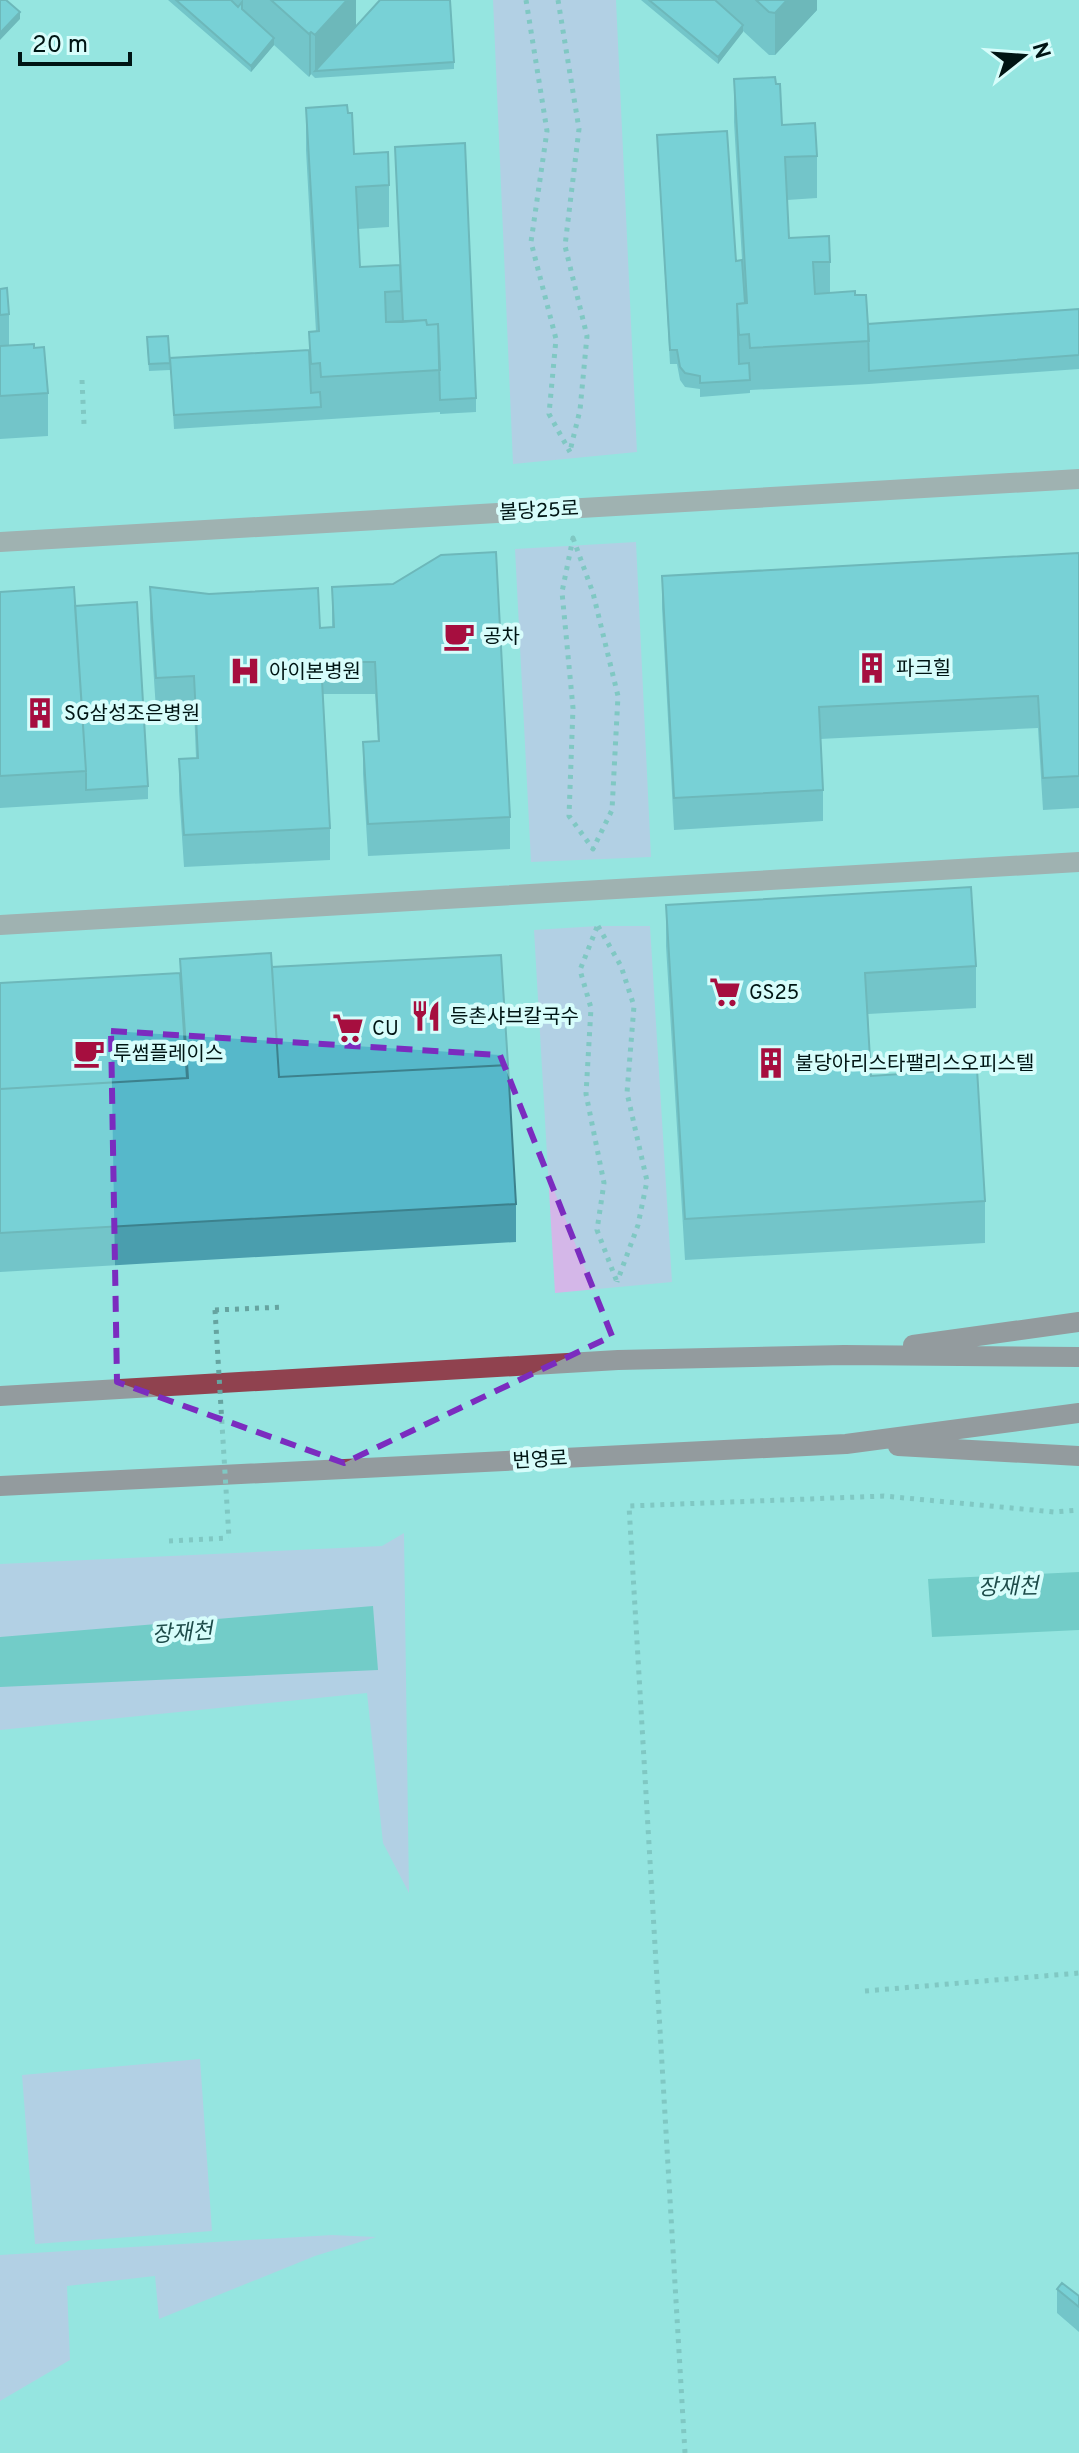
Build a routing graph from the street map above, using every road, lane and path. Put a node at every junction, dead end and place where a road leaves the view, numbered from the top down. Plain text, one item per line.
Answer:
1 (526, 0) edge
2 (558, 0) edge
3 (82, 380) dead end
4 (84, 424) dead end
5 (1079, 479) edge
6 (0, 542) edge
7 (593, 849) joint
8 (1079, 862) edge
9 (0, 925) edge
10 (617, 1282) joint
11 (284, 1307) dead end
12 (1079, 1322) edge
13 (844, 1355) junction
14 (1079, 1357) edge
15 (0, 1396) edge
16 (1079, 1413) edge
17 (846, 1444) junction
18 (1079, 1456) edge
19 (0, 1486) edge
20 (1079, 1510) edge
21 (169, 1541) dead end
22 (1079, 1973) edge
23 (865, 1991) dead end
24 (685, 2453) edge

1 - 2 path
3 - 4 path
5 - 6 street, 불당25로
7 - 7 path
8 - 9 street
10 - 10 path
11 - 21 path, bridge
12 - 13 main road
13 - 14 main road
13 - 15 main road
16 - 17 main road, 번영로
17 - 18 main road
17 - 19 main road, 번영로
20 - 24 path
22 - 23 path

